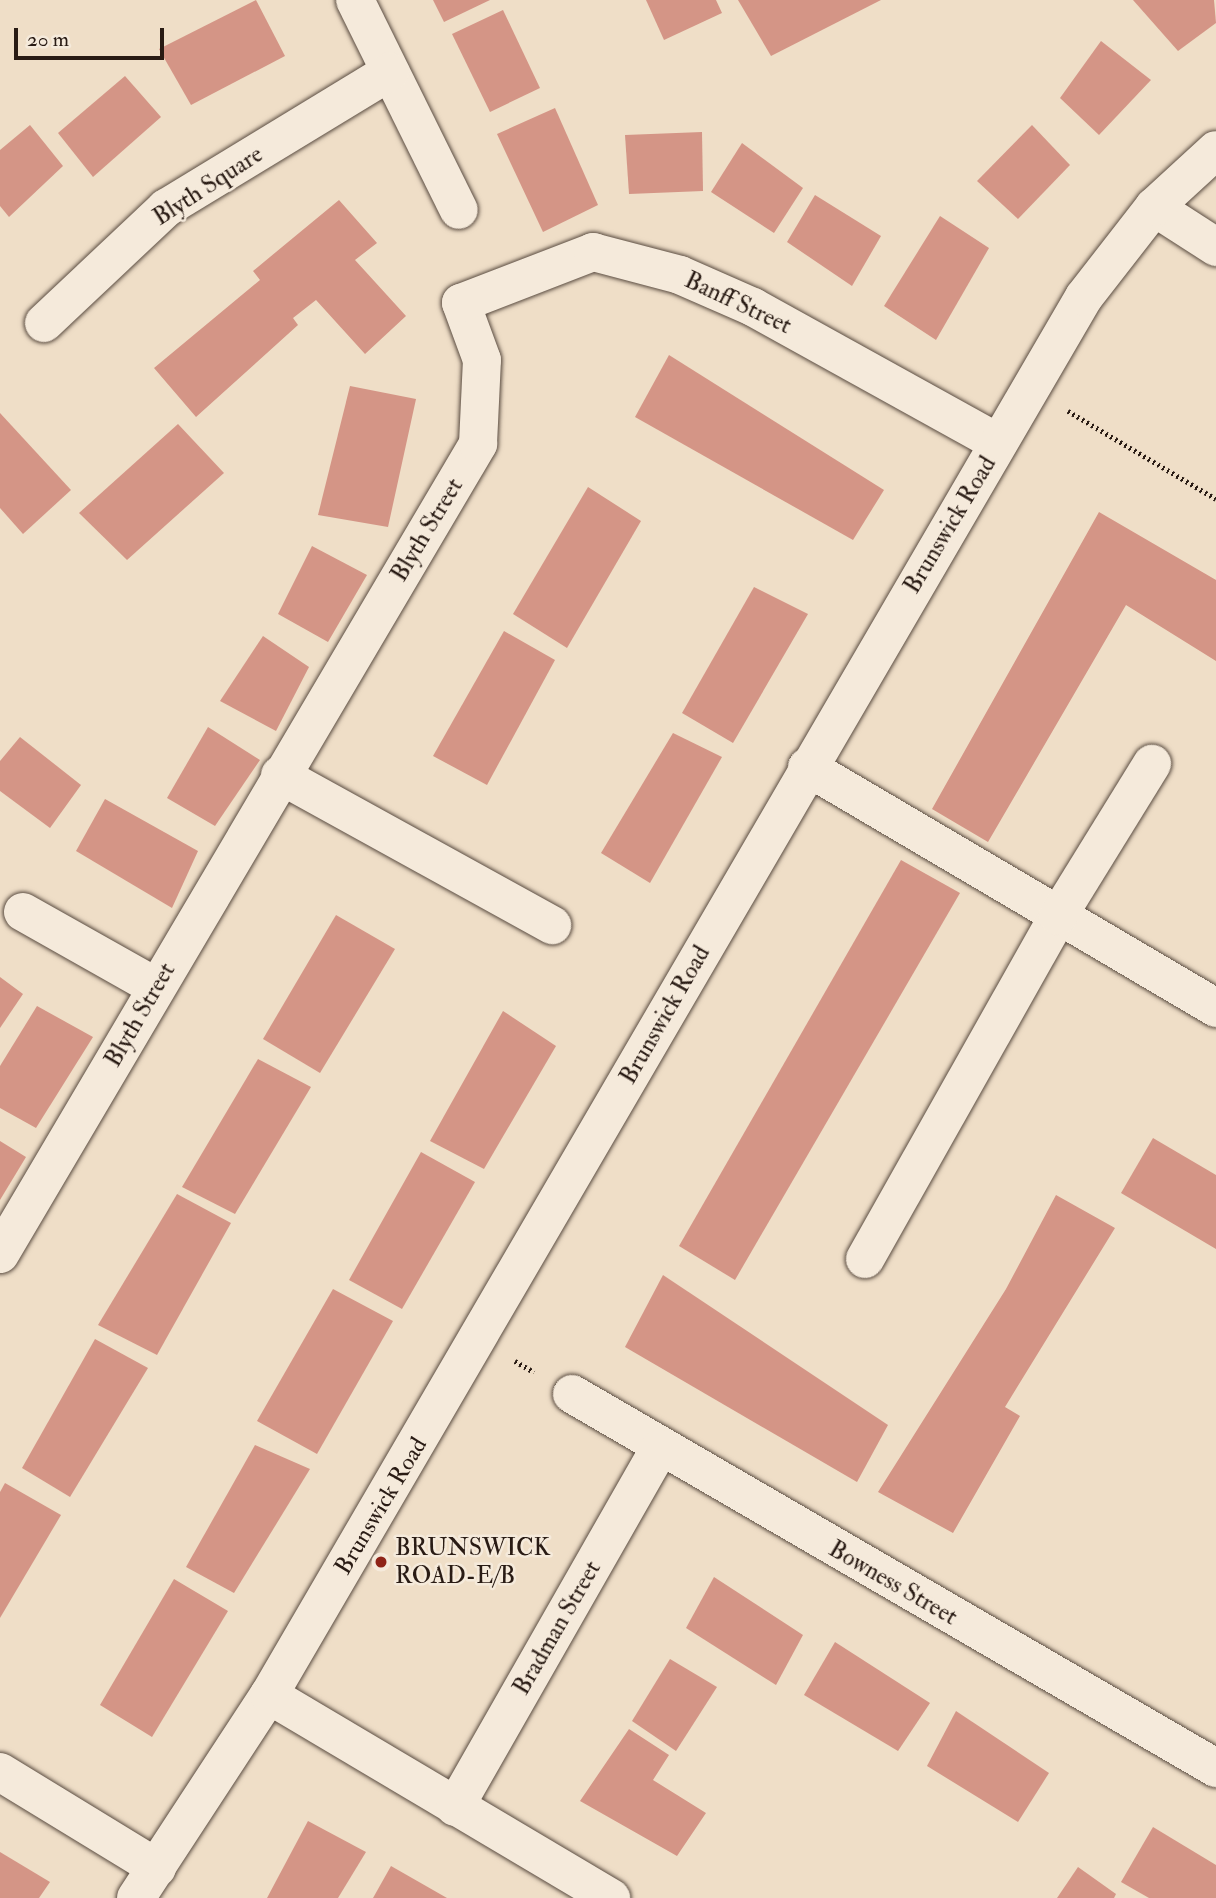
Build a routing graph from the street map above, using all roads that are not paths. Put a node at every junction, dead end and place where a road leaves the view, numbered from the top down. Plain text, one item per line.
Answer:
1 (355, 0) edge
2 (390, 72) junction
3 (1216, 150) edge
4 (1154, 207) junction
5 (459, 210) dead end
6 (1216, 247) edge
7 (461, 303) joint
8 (44, 323) dead end
9 (998, 443) junction
10 (1152, 764) dead end
11 (807, 767) junction
12 (280, 775) junction
13 (23, 912) dead end
14 (1058, 916) junction
15 (552, 925) dead end
16 (156, 988) junction
17 (1216, 1008) edge
18 (0, 1254) edge
19 (865, 1259) dead end
20 (572, 1394) road end
21 (659, 1449) junction
22 (269, 1695) junction
23 (1216, 1768) edge
24 (0, 1772) edge
25 (455, 1807) junction
26 (147, 1883) edge
27 (611, 1898) edge

1 - 2 street
2 - 5 street
2 - 8 street, Blyth Square
3 - 4 street, Brunswick Road
4 - 6 street
4 - 9 street, Brunswick Road
7 - 9 street, Banff Street
7 - 12 street, Blyth Street
9 - 11 street, Brunswick Road
10 - 14 street
11 - 14 street
11 - 22 street, Brunswick Road
12 - 15 street
12 - 16 street, Blyth Street
13 - 16 street
14 - 17 street
14 - 19 street
16 - 18 street, Blyth Street
20 - 21 street, Bowness Street
21 - 23 street, Bowness Street
21 - 25 street, Bradman Street
22 - 25 street
22 - 26 street, Brunswick Road
24 - 26 street
25 - 27 street

